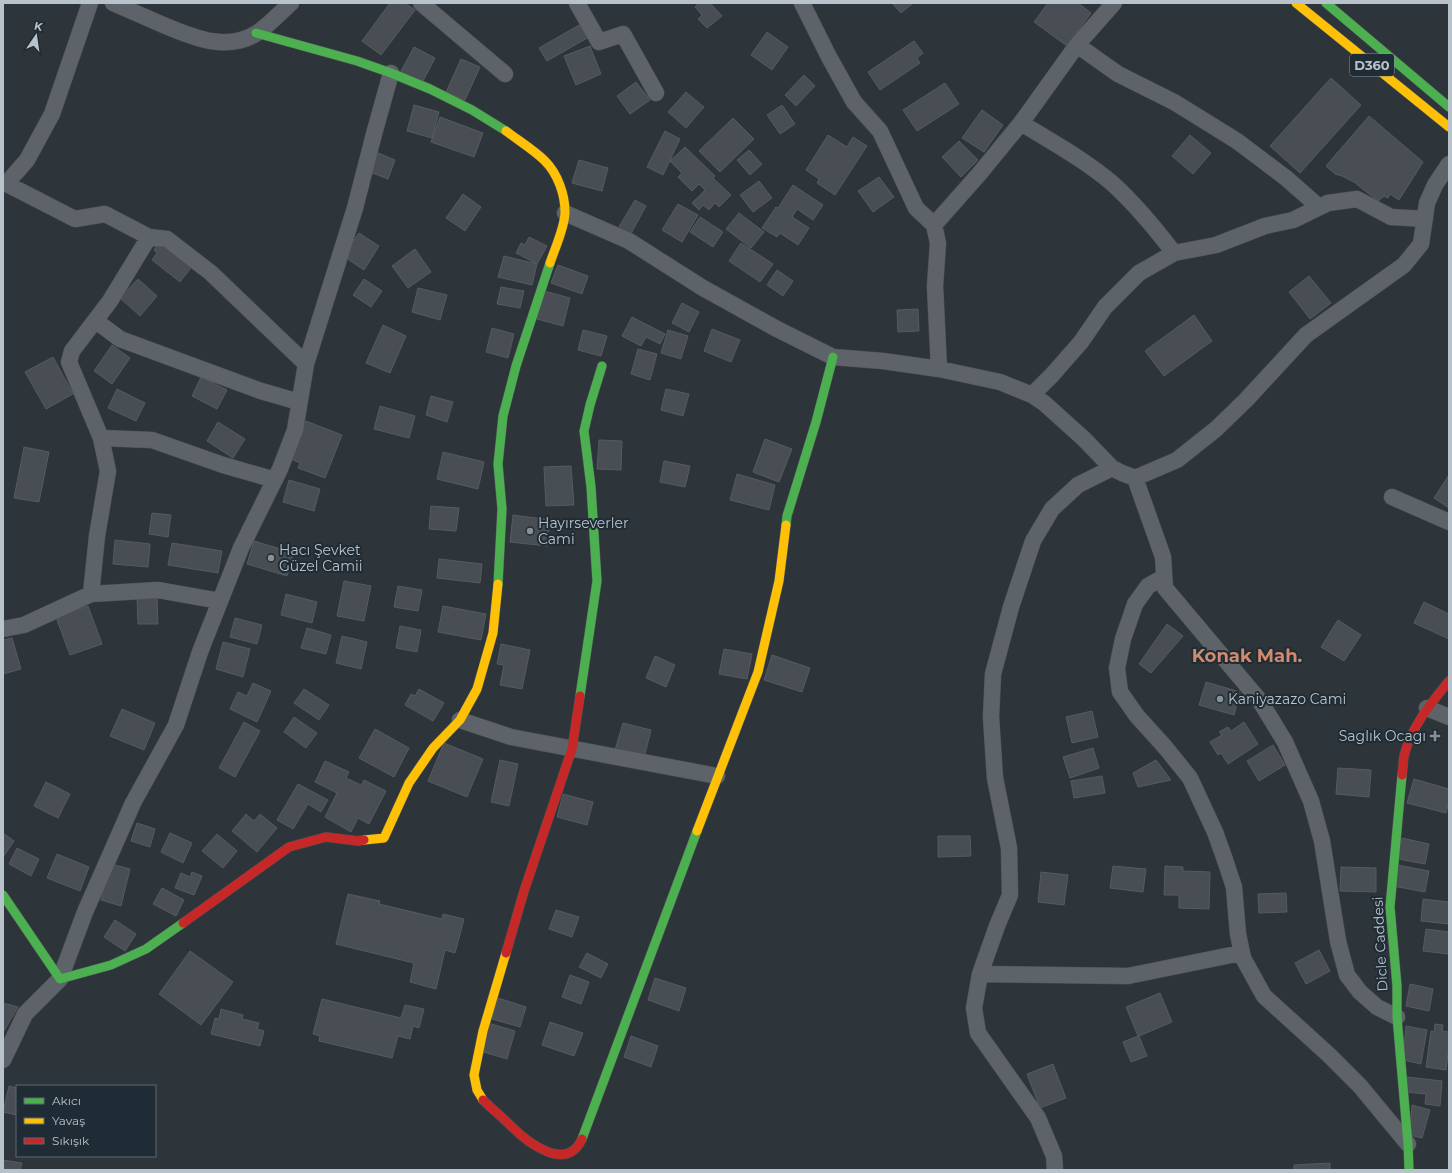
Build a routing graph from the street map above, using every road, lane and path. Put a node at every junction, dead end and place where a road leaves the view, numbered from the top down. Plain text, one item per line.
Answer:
1 (90, 3) edge
2 (113, 3) edge
3 (291, 3) edge
4 (421, 3) edge
5 (577, 3) edge
6 (802, 3) edge
7 (1114, 3) edge
8 (1296, 3) edge
9 (1326, 3) edge
10 (256, 33) junction
11 (1077, 45) junction
12 (391, 73) junction
13 (505, 74) dead end
14 (656, 93) dead end
15 (1449, 107) edge
16 (1021, 123) junction
17 (1449, 127) edge
18 (1449, 164) edge
19 (5, 183) edge
20 (1319, 207) junction
21 (565, 213) junction
22 (1425, 219) junction
23 (934, 225) junction
24 (149, 237) junction
25 (1174, 253) junction
26 (96, 321) junction
27 (833, 357) junction
28 (306, 364) junction
29 (602, 366) dead end
30 (939, 369) junction
31 (1032, 395) junction
32 (300, 402) junction
33 (101, 438) junction
34 (1112, 468) junction
35 (1135, 478) junction
36 (274, 480) junction
37 (1392, 496) dead end
38 (1449, 522) edge
39 (1164, 577) junction
40 (91, 594) junction
41 (220, 601) junction
42 (3, 629) edge
43 (1449, 681) edge
44 (1427, 708) junction
45 (1449, 717) edge
46 (460, 720) junction
47 (572, 749) junction
48 (717, 776) junction
49 (3, 895) edge
50 (1241, 953) junction
51 (980, 974) junction
52 (60, 979) junction
53 (1397, 1017) junction
54 (3, 1060) edge
55 (1408, 1144) junction
56 (1055, 1170) edge
57 (1409, 1170) edge

1 - 19 street
2 - 10 street
3 - 10 street
4 - 13 street
5 - 14 street
6 - 23 street
7 - 11 street
8 - 17 main road, D360
9 - 15 main road, D360
10 - 12 main road
11 - 16 street
11 - 20 street
12 - 21 main road
12 - 28 street
16 - 23 street
16 - 25 street
18 - 22 street
19 - 24 street
20 - 22 street
20 - 25 street
21 - 27 street
21 - 46 main road
22 - 35 street
23 - 30 street
24 - 26 street
24 - 28 street
25 - 31 street
26 - 32 street
26 - 33 street
27 - 30 street
27 - 48 main road
28 - 32 street
29 - 47 main road
30 - 31 street
31 - 34 street
32 - 36 street
33 - 36 street
33 - 40 street
34 - 35 street
34 - 51 street
35 - 39 street
36 - 41 street
37 - 38 street
39 - 50 street
39 - 53 street
40 - 41 street
40 - 42 street
41 - 52 street
43 - 44 main road, Dicle Caddesi
44 - 45 street
44 - 53 main road, Dicle Caddesi
46 - 47 street
46 - 52 main road
47 - 48 street
47 - 48 main road
49 - 52 main road
50 - 51 street
50 - 55 street
51 - 56 street
52 - 54 street
53 - 55 main road, Dicle Caddesi
55 - 57 main road, Dicle Caddesi

